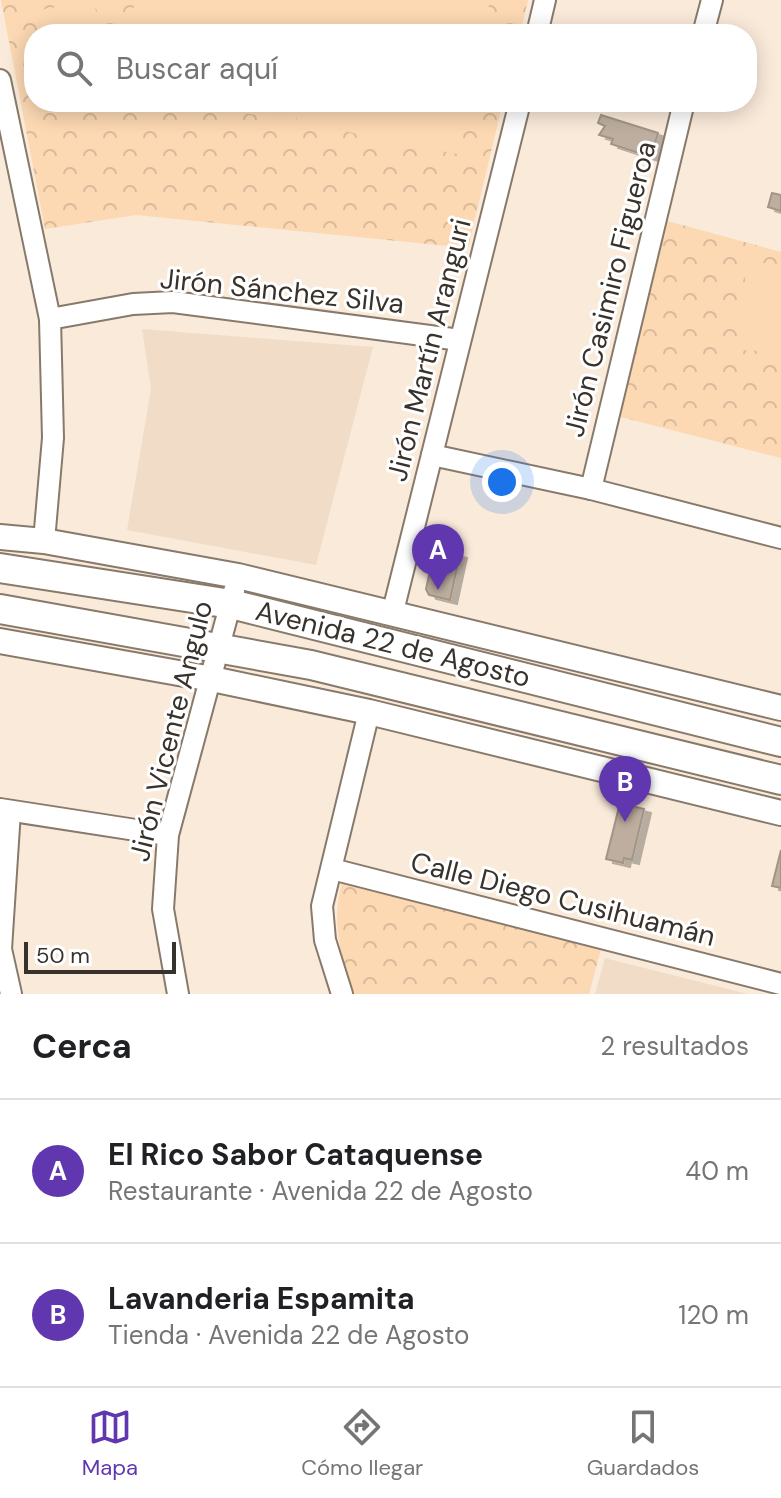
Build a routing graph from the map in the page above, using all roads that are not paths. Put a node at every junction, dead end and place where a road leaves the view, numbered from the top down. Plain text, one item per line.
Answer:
1 (545, 0) edge
2 (712, 0) edge
3 (539, 24) edge
4 (706, 24) edge
5 (0, 80) edge
6 (517, 112) edge
7 (682, 112) edge
8 (50, 319) junction
9 (460, 340) junction
10 (432, 455) junction
11 (591, 489) junction
12 (0, 537) edge
13 (781, 538) edge
14 (44, 541) junction
15 (0, 568) edge
16 (238, 576) junction
17 (231, 604) junction
18 (0, 609) edge
19 (393, 611) junction
20 (0, 641) edge
21 (220, 647) junction
22 (212, 679) junction
23 (781, 708) edge
24 (369, 712) junction
25 (781, 742) edge
26 (781, 780) edge
27 (5, 810) edge
28 (781, 813) edge
29 (168, 835) junction
30 (332, 869) junction
31 (0, 949) edge
32 (781, 984) edge
33 (11, 994) edge
34 (178, 994) edge
35 (342, 994) edge

1 - 3 street
2 - 4 street
5 - 8 street
6 - 9 street, Jirón Martín Aranguri
7 - 11 street, Jirón Casimiro Figueroa
8 - 9 street, Jirón Sánchez Silva
8 - 14 street
9 - 10 street, Jirón Martín Aranguri
10 - 11 street
10 - 19 street, Jirón Martín Aranguri
11 - 13 street
12 - 14 street, Avenida 22 de Agosto
14 - 16 street, Avenida 22 de Agosto
15 - 17 main road, Avenida 22 de Agosto
16 - 17 street, Jirón Vicente Angulo
16 - 19 street, Avenida 22 de Agosto
17 - 21 street, Jirón Vicente Angulo
17 - 25 main road, Avenida 22 de Agosto
18 - 21 main road, Avenida 22 de Agosto
19 - 23 street, Avenida 22 de Agosto
20 - 22 street
21 - 22 street, Jirón Vicente Angulo
21 - 26 main road, Avenida 22 de Agosto
22 - 24 street
22 - 29 street, Jirón Vicente Angulo
24 - 28 street
24 - 30 street
27 - 29 street
27 - 31 street
29 - 34 street, Jirón Vicente Angulo
30 - 32 street, Calle Diego Cusihuamán
30 - 35 street
31 - 33 street

